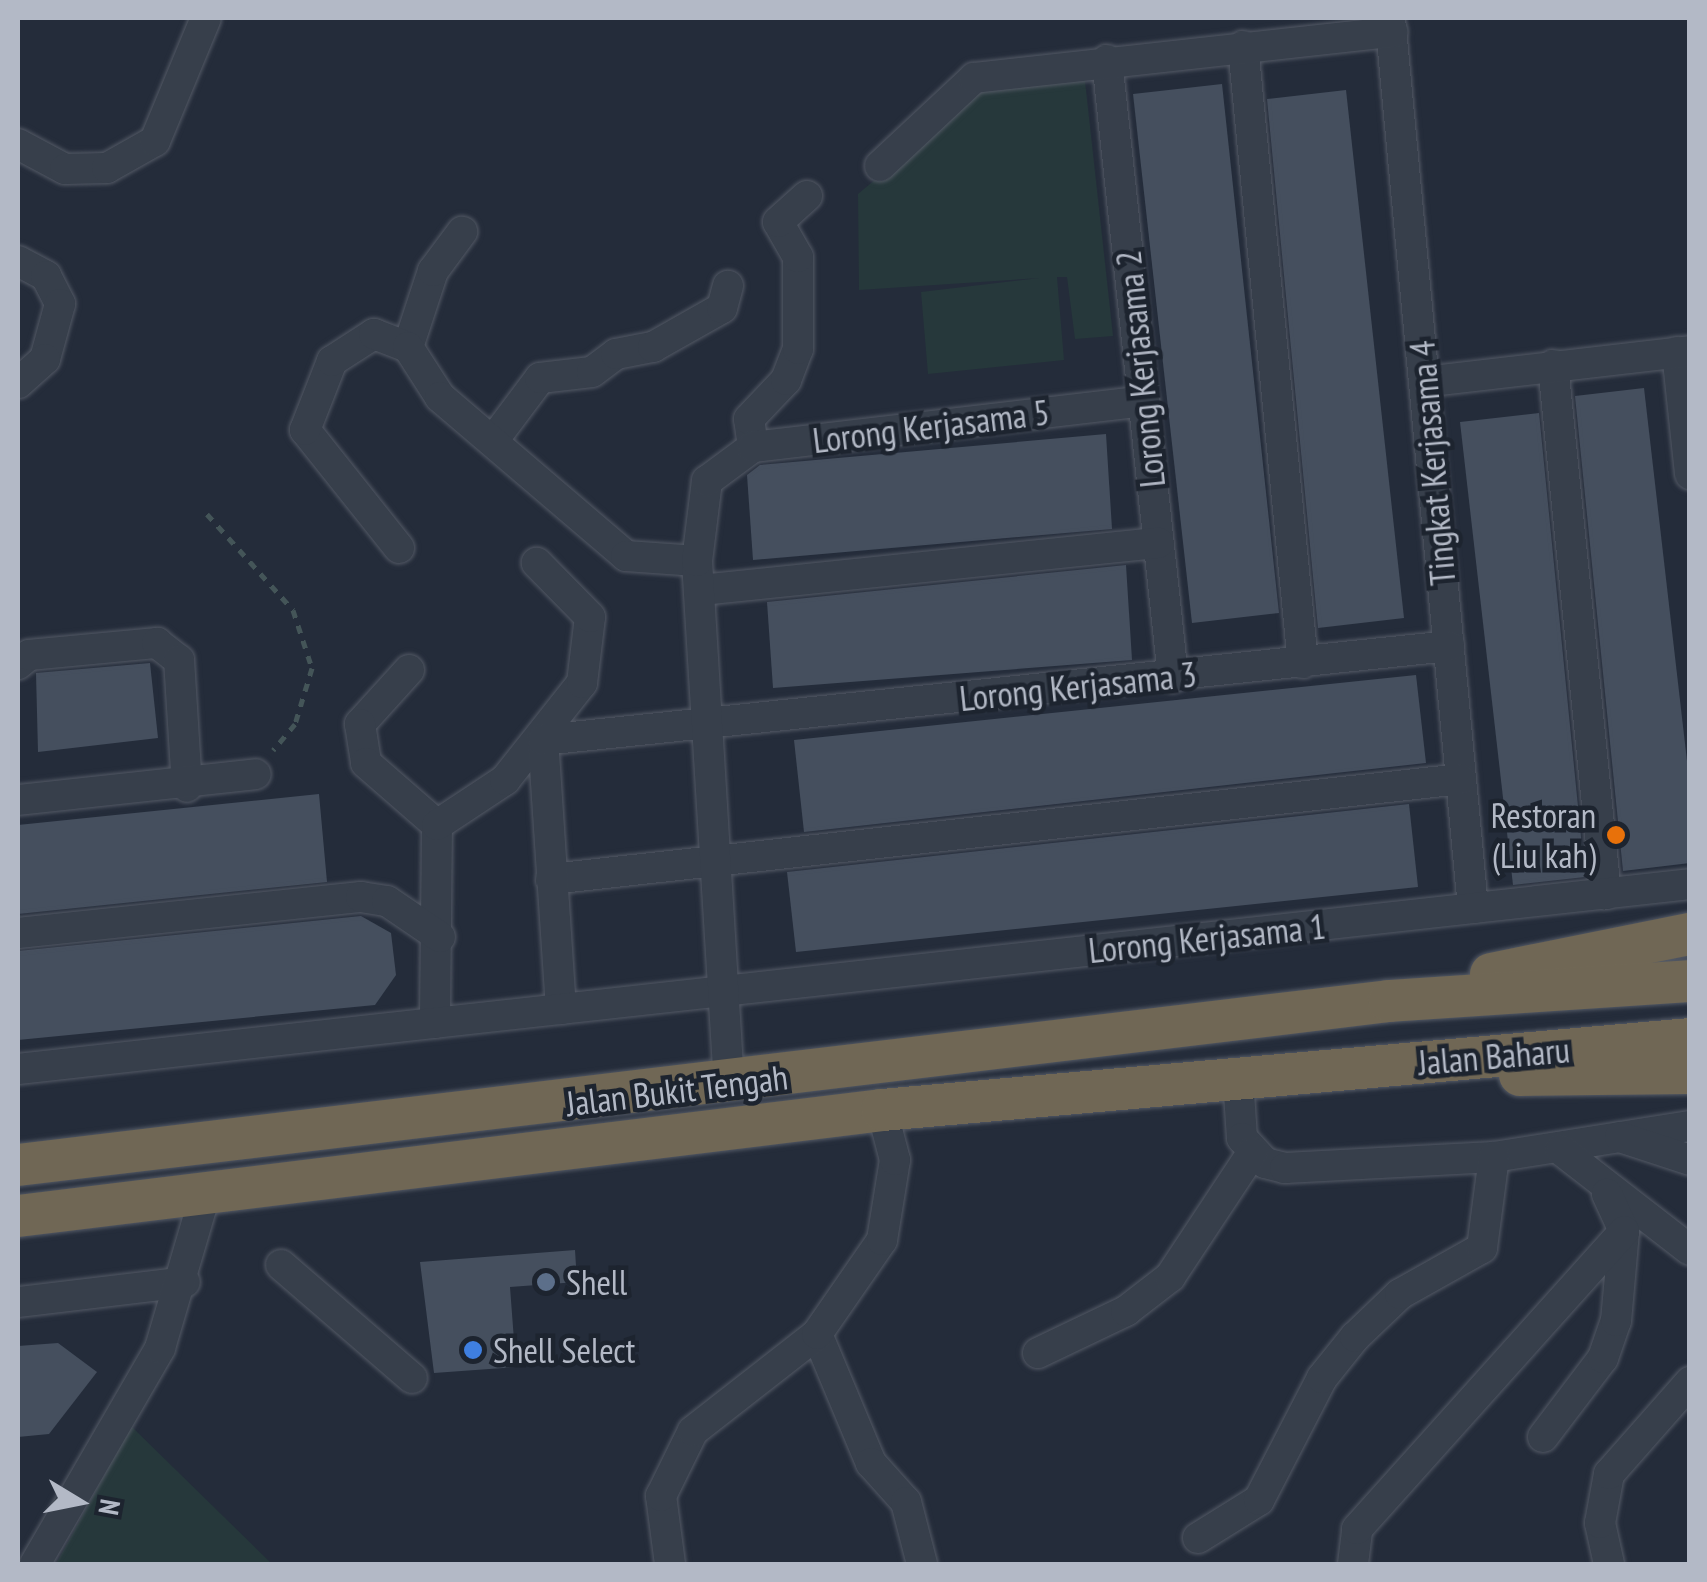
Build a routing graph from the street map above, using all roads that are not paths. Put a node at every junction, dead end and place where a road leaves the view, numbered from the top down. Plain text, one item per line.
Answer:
1 (206, 18) edge
2 (1391, 25) edge
3 (1243, 46) junction
4 (1107, 60) junction
5 (18, 144) edge
6 (880, 166) dead end
7 (807, 196) dead end
8 (462, 232) dead end
9 (18, 261) edge
10 (728, 286) dead end
11 (408, 346) junction
12 (1683, 351) edge
13 (1553, 365) junction
14 (1424, 382) junction
15 (18, 383) edge
16 (1144, 401) junction
17 (495, 438) junction
18 (753, 447) junction
19 (1690, 474) edge
20 (1159, 543) junction
21 (399, 548) dead end
22 (537, 563) dead end
23 (699, 575) junction
24 (1449, 646) junction
25 (1303, 662) junction
26 (18, 664) edge
27 (409, 670) dead end
28 (1173, 677) junction
29 (708, 723) junction
30 (256, 774) road end
31 (1461, 779) junction
32 (188, 787) junction
33 (18, 800) edge
34 (437, 825) junction
35 (718, 866) junction
36 (551, 879) junction
37 (1690, 884) edge
38 (1606, 894) junction
39 (1473, 908) junction
40 (18, 932) edge
41 (1690, 934) edge
42 (440, 937) junction
43 (1690, 981) edge
44 (724, 992) junction
45 (1389, 1001) junction
46 (1335, 1008) joint
47 (561, 1009) junction
48 (435, 1024) junction
49 (1690, 1040) edge
50 (18, 1070) edge
51 (1298, 1072) junction
52 (1690, 1073) edge
53 (1238, 1078) junction
54 (729, 1084) junction
55 (882, 1110) junction
56 (1690, 1126) edge
57 (1620, 1137) junction
58 (1561, 1150) junction
59 (1252, 1153) junction
60 (1494, 1157) junction
61 (1690, 1160) edge
62 (18, 1165) edge
63 (1607, 1194) junction
64 (205, 1195) junction
65 (18, 1216) edge
66 (1624, 1231) junction
67 (1690, 1250) edge
68 (281, 1266) dead end
69 (186, 1282) junction
70 (18, 1302) edge
71 (817, 1334) junction
72 (1038, 1353) dead end
73 (412, 1378) dead end
74 (1690, 1382) edge
75 (1543, 1437) dead end
76 (1198, 1538) dead end
77 (35, 1564) edge
78 (670, 1564) edge
79 (922, 1564) edge
80 (1353, 1564) edge
81 (1609, 1564) edge

1 - 5 street
2 - 3 street
2 - 14 street, Tingkat Kerjasama 4
3 - 4 street
3 - 25 street
4 - 6 street
4 - 16 street, Lorong Kerjasama 2
7 - 18 street
8 - 11 street
9 - 15 street
10 - 17 street
11 - 17 street
11 - 21 street
12 - 13 street
12 - 19 street
13 - 14 street
13 - 38 street
14 - 24 street, Tingkat Kerjasama 4
16 - 18 street, Lorong Kerjasama 5
16 - 20 street, Lorong Kerjasama 2
17 - 23 street
18 - 23 street, Lorong Kerjasama 5
20 - 23 street
20 - 28 street, Lorong Kerjasama 2
22 - 34 street
23 - 29 street
24 - 25 street, Lorong Kerjasama 3
24 - 31 street, Tingkat Kerjasama 4
25 - 28 street, Lorong Kerjasama 3
26 - 32 street
27 - 34 street
28 - 29 street, Lorong Kerjasama 3
29 - 35 street
29 - 36 street, Lorong Kerjasama 3
30 - 32 street
31 - 35 street
31 - 39 street, Tingkat Kerjasama 4
32 - 33 street
34 - 42 street
35 - 36 street
35 - 44 street
36 - 47 street
37 - 38 street, Lorong Kerjasama 1
38 - 39 street, Lorong Kerjasama 1
39 - 44 street, Lorong Kerjasama 1
40 - 42 street
41 - 45 highway
42 - 48 street
43 - 45 highway, Jalan Baharu
44 - 47 street, Lorong Kerjasama 1
44 - 54 street
45 - 46 highway, Jalan Baharu
46 - 54 highway, Jalan Bukit Tengah
47 - 48 street, Lorong Kerjasama 1
48 - 50 street, Lorong Kerjasama 1
49 - 51 highway, Jalan Baharu
51 - 52 highway
51 - 53 highway, Jalan Bukit Tengah
53 - 55 highway, Jalan Bukit Tengah
53 - 59 street
54 - 62 highway, Jalan Bukit Tengah
55 - 64 highway, Jalan Bukit Tengah
55 - 71 street
56 - 57 street
57 - 58 street
57 - 61 street
58 - 60 street
58 - 63 street
59 - 60 street
59 - 72 street
60 - 76 street
63 - 66 street
63 - 67 street
64 - 65 highway, Jalan Bukit Tengah
64 - 69 street
66 - 75 street
66 - 80 street
68 - 73 street
69 - 70 street
69 - 77 street
71 - 78 street
71 - 79 street
74 - 81 street

